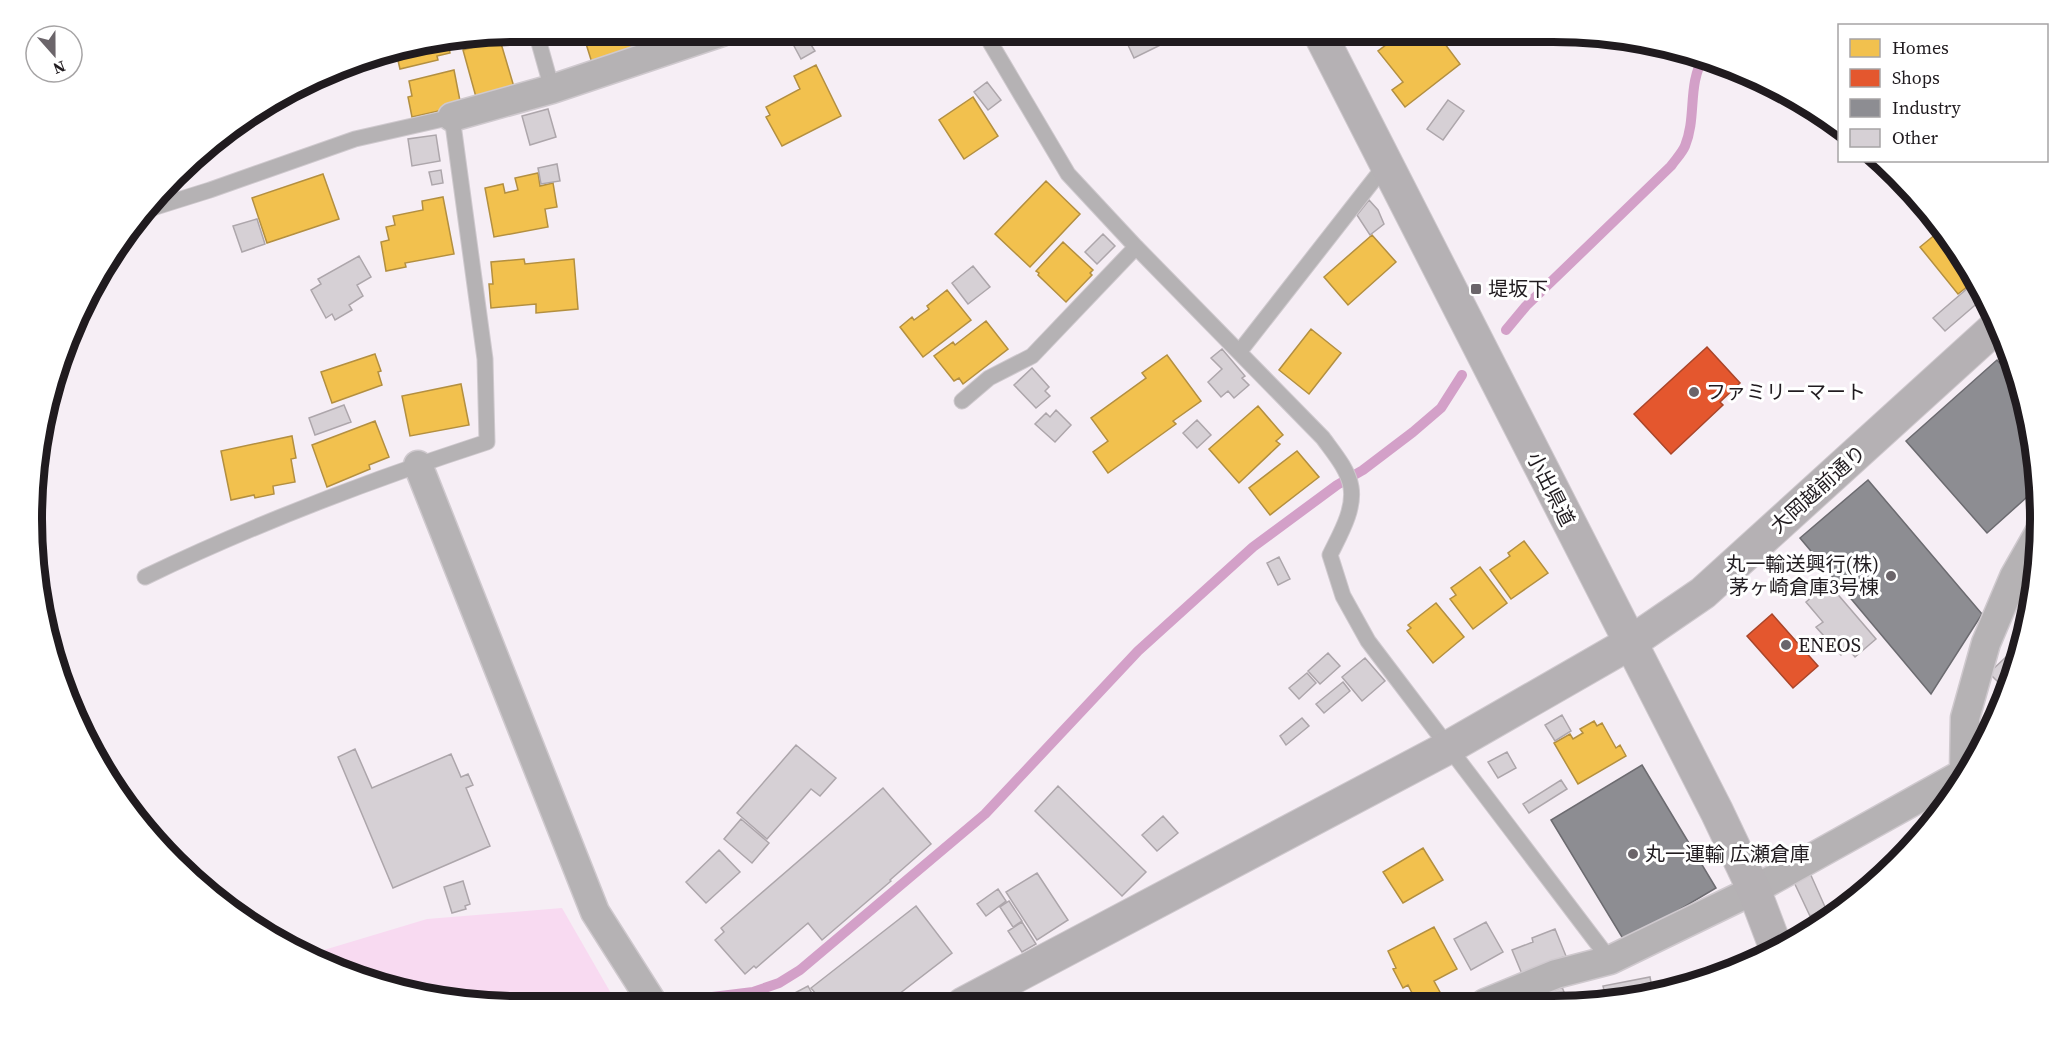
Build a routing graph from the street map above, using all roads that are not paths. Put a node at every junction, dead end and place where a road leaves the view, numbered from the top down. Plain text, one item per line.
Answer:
1 (539, 42) edge
2 (692, 42) edge
3 (990, 42) edge
4 (1324, 42) edge
5 (552, 89) junction
6 (452, 117) junction
7 (1387, 163) junction
8 (158, 206) edge
9 (1136, 247) junction
10 (1992, 331) edge
11 (1240, 351) junction
12 (962, 401) dead end
13 (418, 465) junction
14 (2029, 551) edge
15 (144, 577) dead end
16 (1630, 644) junction
17 (1449, 747) junction
18 (1965, 760) edge
19 (1952, 781) edge
20 (1754, 890) junction
21 (1774, 942) edge
22 (1610, 960) junction
23 (648, 996) edge
24 (978, 996) edge
25 (1502, 996) edge

1 - 5 lane
2 - 5 street
3 - 9 lane
4 - 7 street, 小出県道
5 - 6 street
6 - 8 lane
6 - 13 lane
7 - 11 lane
7 - 16 street, 小出県道
9 - 11 lane
9 - 12 lane
10 - 16 street, 大岡越前通り
11 - 17 lane
13 - 15 lane
13 - 23 street
14 - 18 street
16 - 17 street, 大岡越前通り
16 - 20 street, 小出県道
17 - 22 lane
17 - 24 street, 大岡越前通り
19 - 20 street
20 - 21 street, 小出県道
20 - 22 street
22 - 25 street

